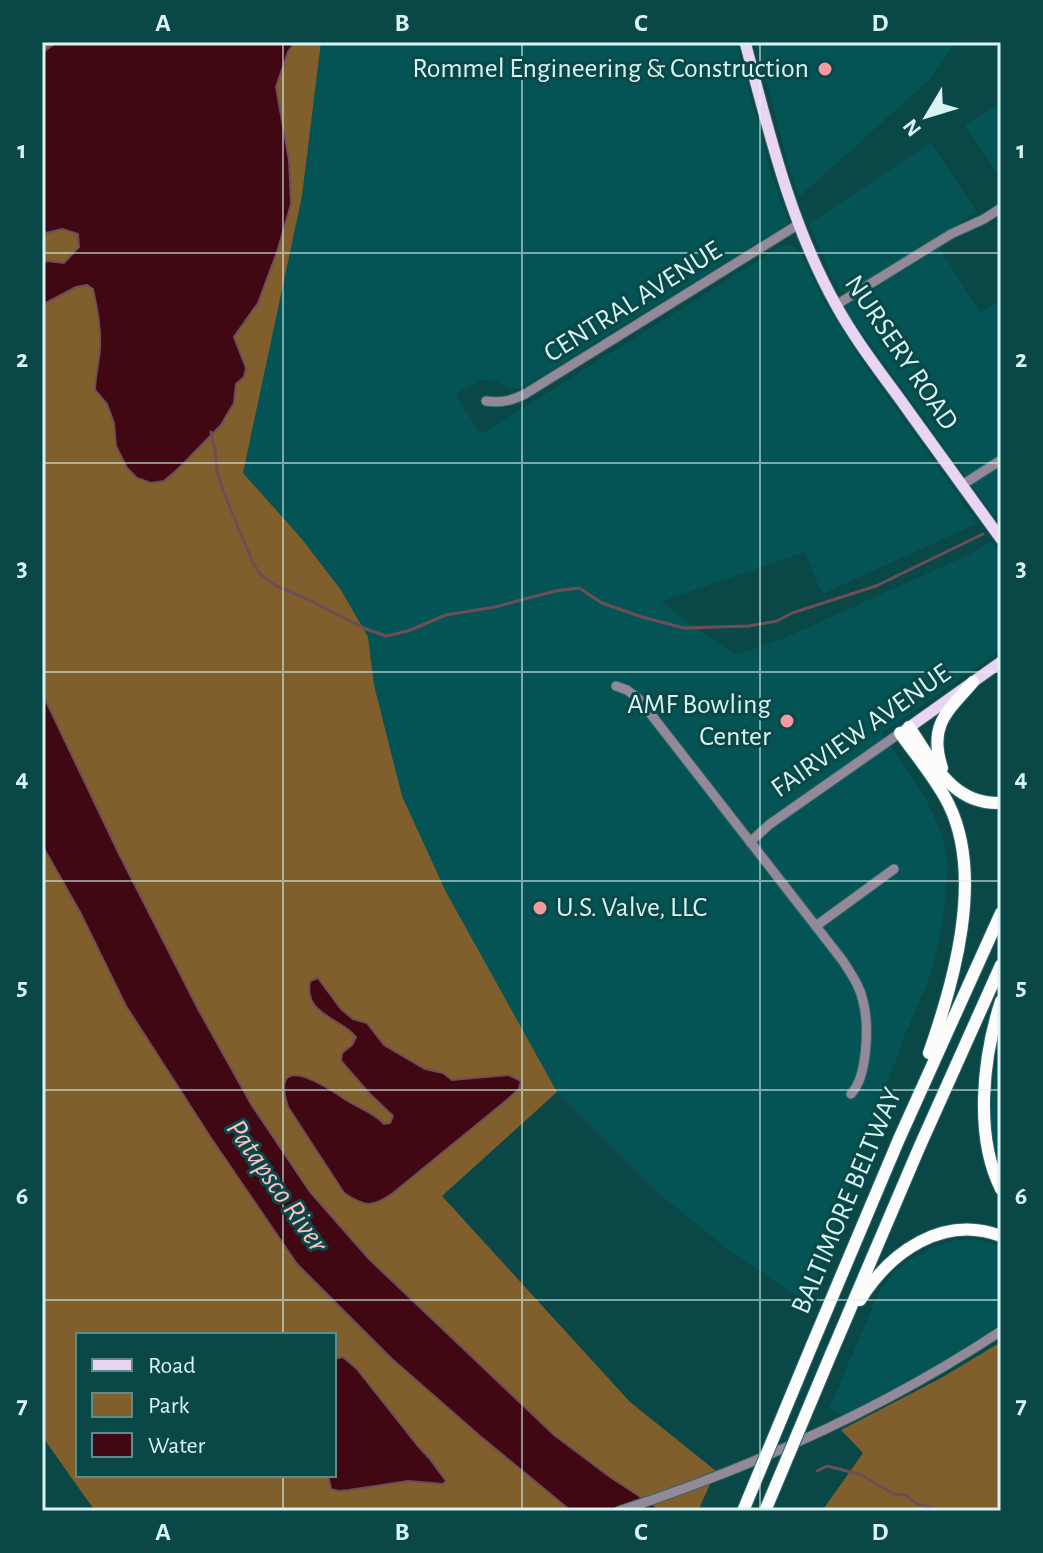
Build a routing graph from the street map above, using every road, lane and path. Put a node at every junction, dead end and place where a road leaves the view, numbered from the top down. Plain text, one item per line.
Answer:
1 (745, 42) edge
2 (1001, 208) edge
3 (799, 224) junction
4 (836, 305) junction
5 (486, 401) dead end
6 (1001, 460) edge
7 (962, 485) junction
8 (1001, 539) edge
9 (1001, 662) edge
10 (973, 682) junction
11 (616, 686) dead end
12 (904, 730) junction
13 (945, 779) junction
14 (1001, 803) edge
15 (750, 842) junction
16 (894, 869) dead end
17 (1001, 913) edge
18 (816, 926) junction
19 (1001, 965) edge
20 (1001, 1001) edge
21 (851, 1094) dead end
22 (899, 1139) junction
23 (1001, 1189) edge
24 (1001, 1236) edge
25 (1001, 1331) edge
26 (840, 1334) junction
27 (619, 1511) edge
28 (743, 1511) edge
29 (765, 1511) edge

1 - 3 main road, NURSERY ROAD
2 - 4 street
3 - 4 main road, NURSERY ROAD
3 - 5 street, CENTRAL AVENUE
4 - 7 main road, NURSERY ROAD
6 - 7 street
7 - 8 main road, NURSERY ROAD
9 - 10 main road, FAIRVIEW AVENUE
10 - 12 main road, FAIRVIEW AVENUE
10 - 13 highway
11 - 15 street
12 - 13 highway
12 - 15 street, FAIRVIEW AVENUE
12 - 22 highway
13 - 14 highway
15 - 18 street
16 - 18 street
17 - 22 highway, BALTIMORE BELTWAY
18 - 21 street
19 - 26 highway, BALTIMORE BELTWAY
20 - 23 highway
22 - 28 highway, BALTIMORE BELTWAY, bridge
24 - 26 highway
25 - 27 street
26 - 29 highway, BALTIMORE BELTWAY, bridge

